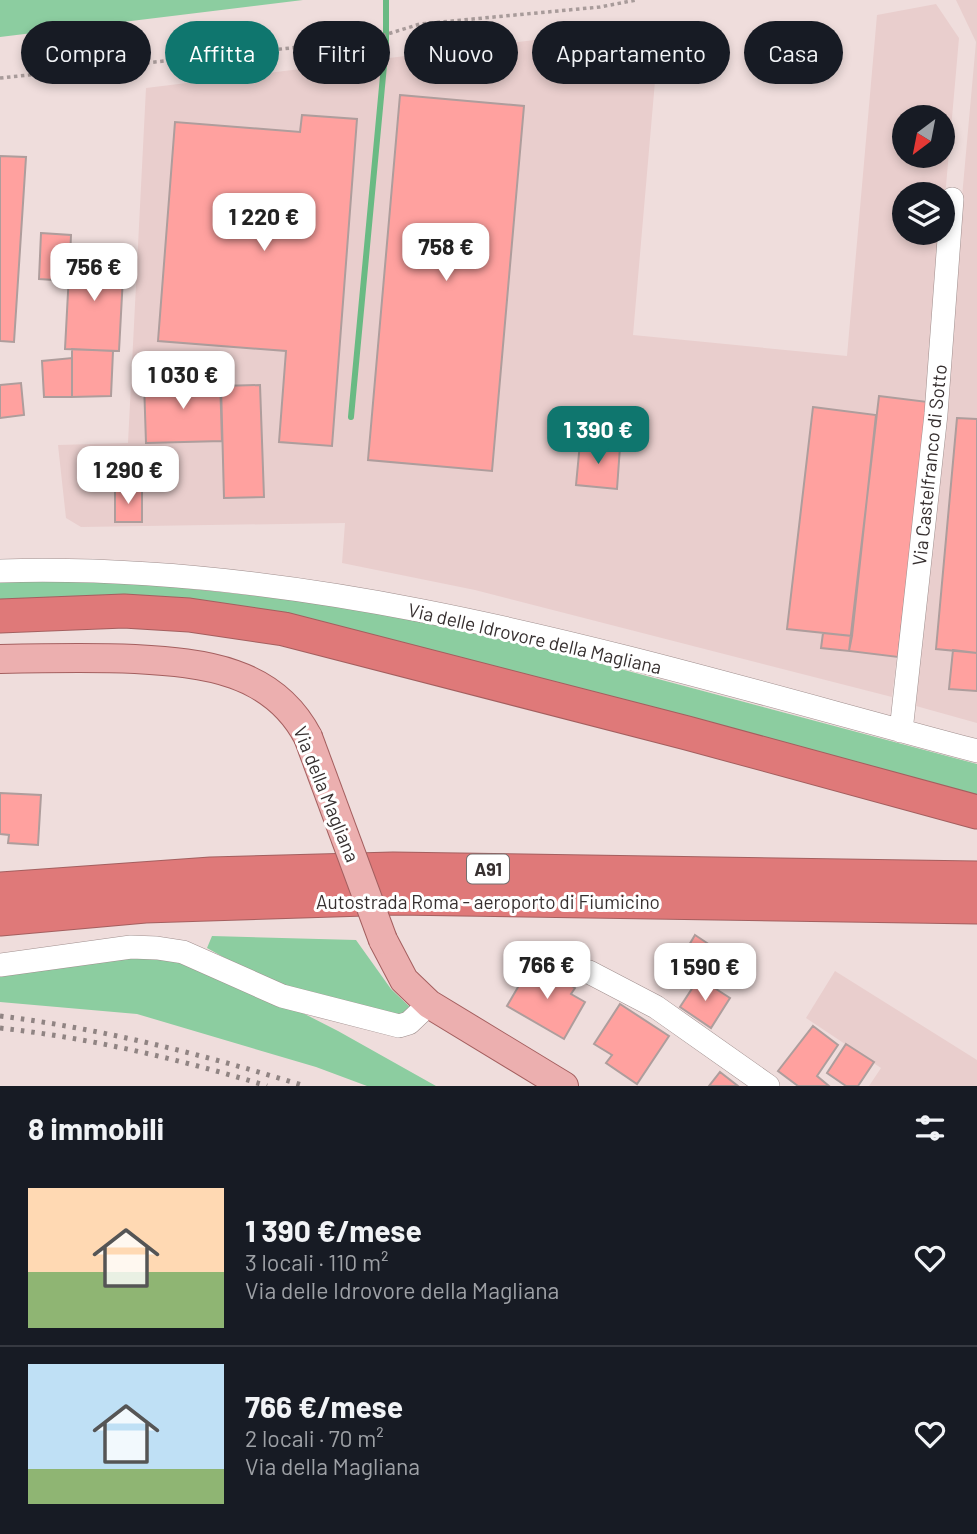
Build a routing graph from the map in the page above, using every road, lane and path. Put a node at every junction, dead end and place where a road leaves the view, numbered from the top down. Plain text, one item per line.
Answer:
1 (636, 0) edge
2 (0, 78) edge
3 (949, 245) edge
4 (0, 571) edge
5 (0, 616) edge
6 (0, 659) edge
7 (901, 731) junction
8 (977, 751) edge
9 (977, 812) edge
10 (977, 878) edge
11 (0, 889) edge
12 (977, 907) edge
13 (0, 919) edge
14 (0, 965) edge
15 (589, 972) dead end
16 (429, 1004) junction
17 (564, 1086) edge
18 (768, 1086) edge

1 - 2 path
3 - 7 street, Via Castelfranco di Sotto
4 - 7 street, Via delle Idrovore della Magliana
5 - 9 highway
6 - 16 main road, Via della Magliana, bridge
7 - 8 street, Via delle Idrovore della Magliana
10 - 11 highway, Autostrada Roma - aeroporto di Fiumicino / A91
12 - 13 highway, Autostrada Roma - aeroporto di Fiumicino / A91
14 - 16 street
15 - 18 street
16 - 17 main road, Via della Magliana

